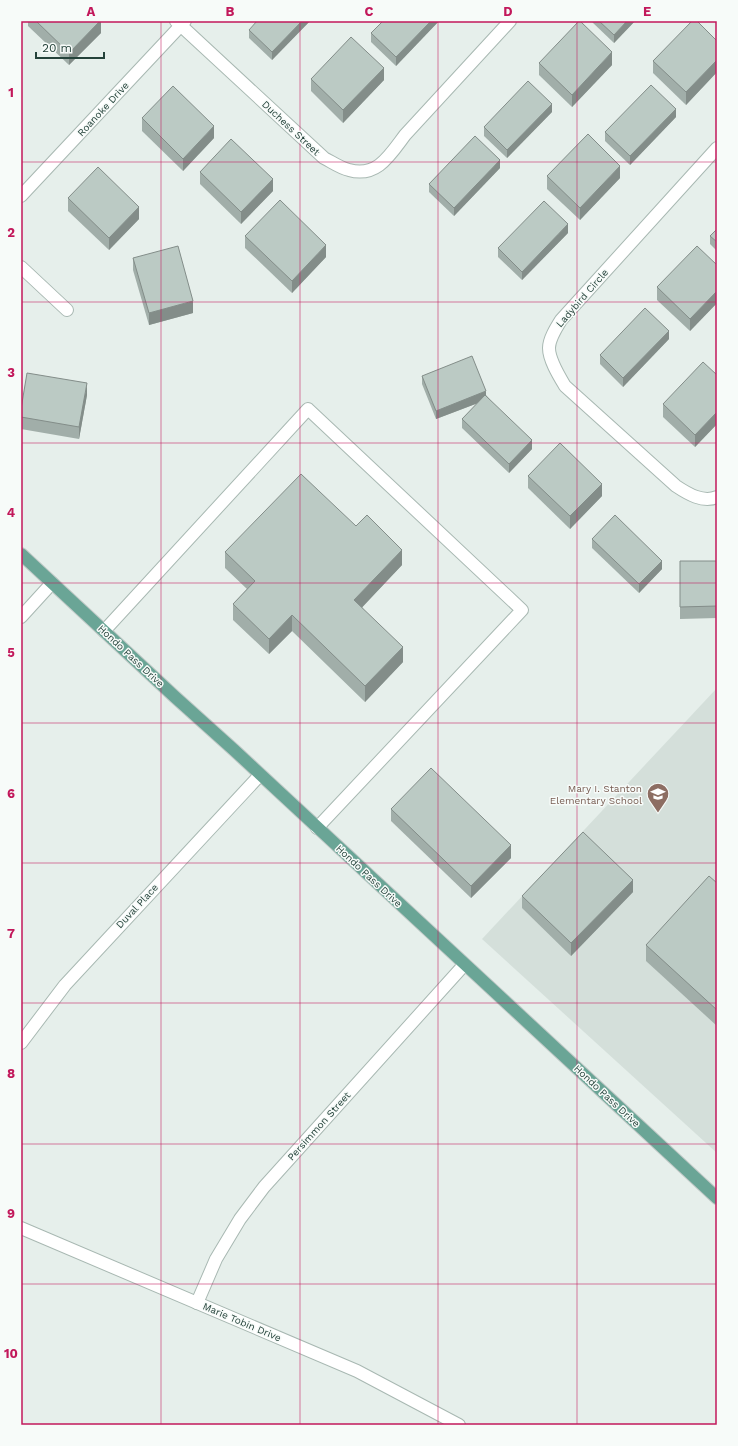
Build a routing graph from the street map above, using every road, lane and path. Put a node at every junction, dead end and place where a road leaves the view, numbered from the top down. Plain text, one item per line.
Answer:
1 (510, 21) edge
2 (181, 22) edge
3 (717, 148) edge
4 (21, 196) edge
5 (21, 267) edge
6 (67, 310) dead end
7 (717, 497) edge
8 (21, 554) edge
9 (52, 583) junction
10 (21, 617) edge
11 (104, 631) junction
12 (260, 775) junction
13 (317, 828) junction
14 (464, 964) junction
15 (21, 1043) edge
16 (717, 1198) edge
17 (21, 1228) edge
18 (197, 1302) junction
19 (459, 1425) edge

1 - 2 street, Duchess Street
2 - 4 street, Roanoke Drive
3 - 7 street, Ladybird Circle
5 - 6 street
8 - 9 main road, Hondo Pass Drive
9 - 10 street
9 - 11 main road, Hondo Pass Drive
11 - 12 main road, Hondo Pass Drive
11 - 13 street
12 - 13 main road, Hondo Pass Drive
12 - 15 street, Duval Place
13 - 14 main road, Hondo Pass Drive
14 - 16 main road, Hondo Pass Drive
14 - 18 street, Persimmon Street
17 - 18 street, Marie Tobin Drive
18 - 19 street, Marie Tobin Drive

